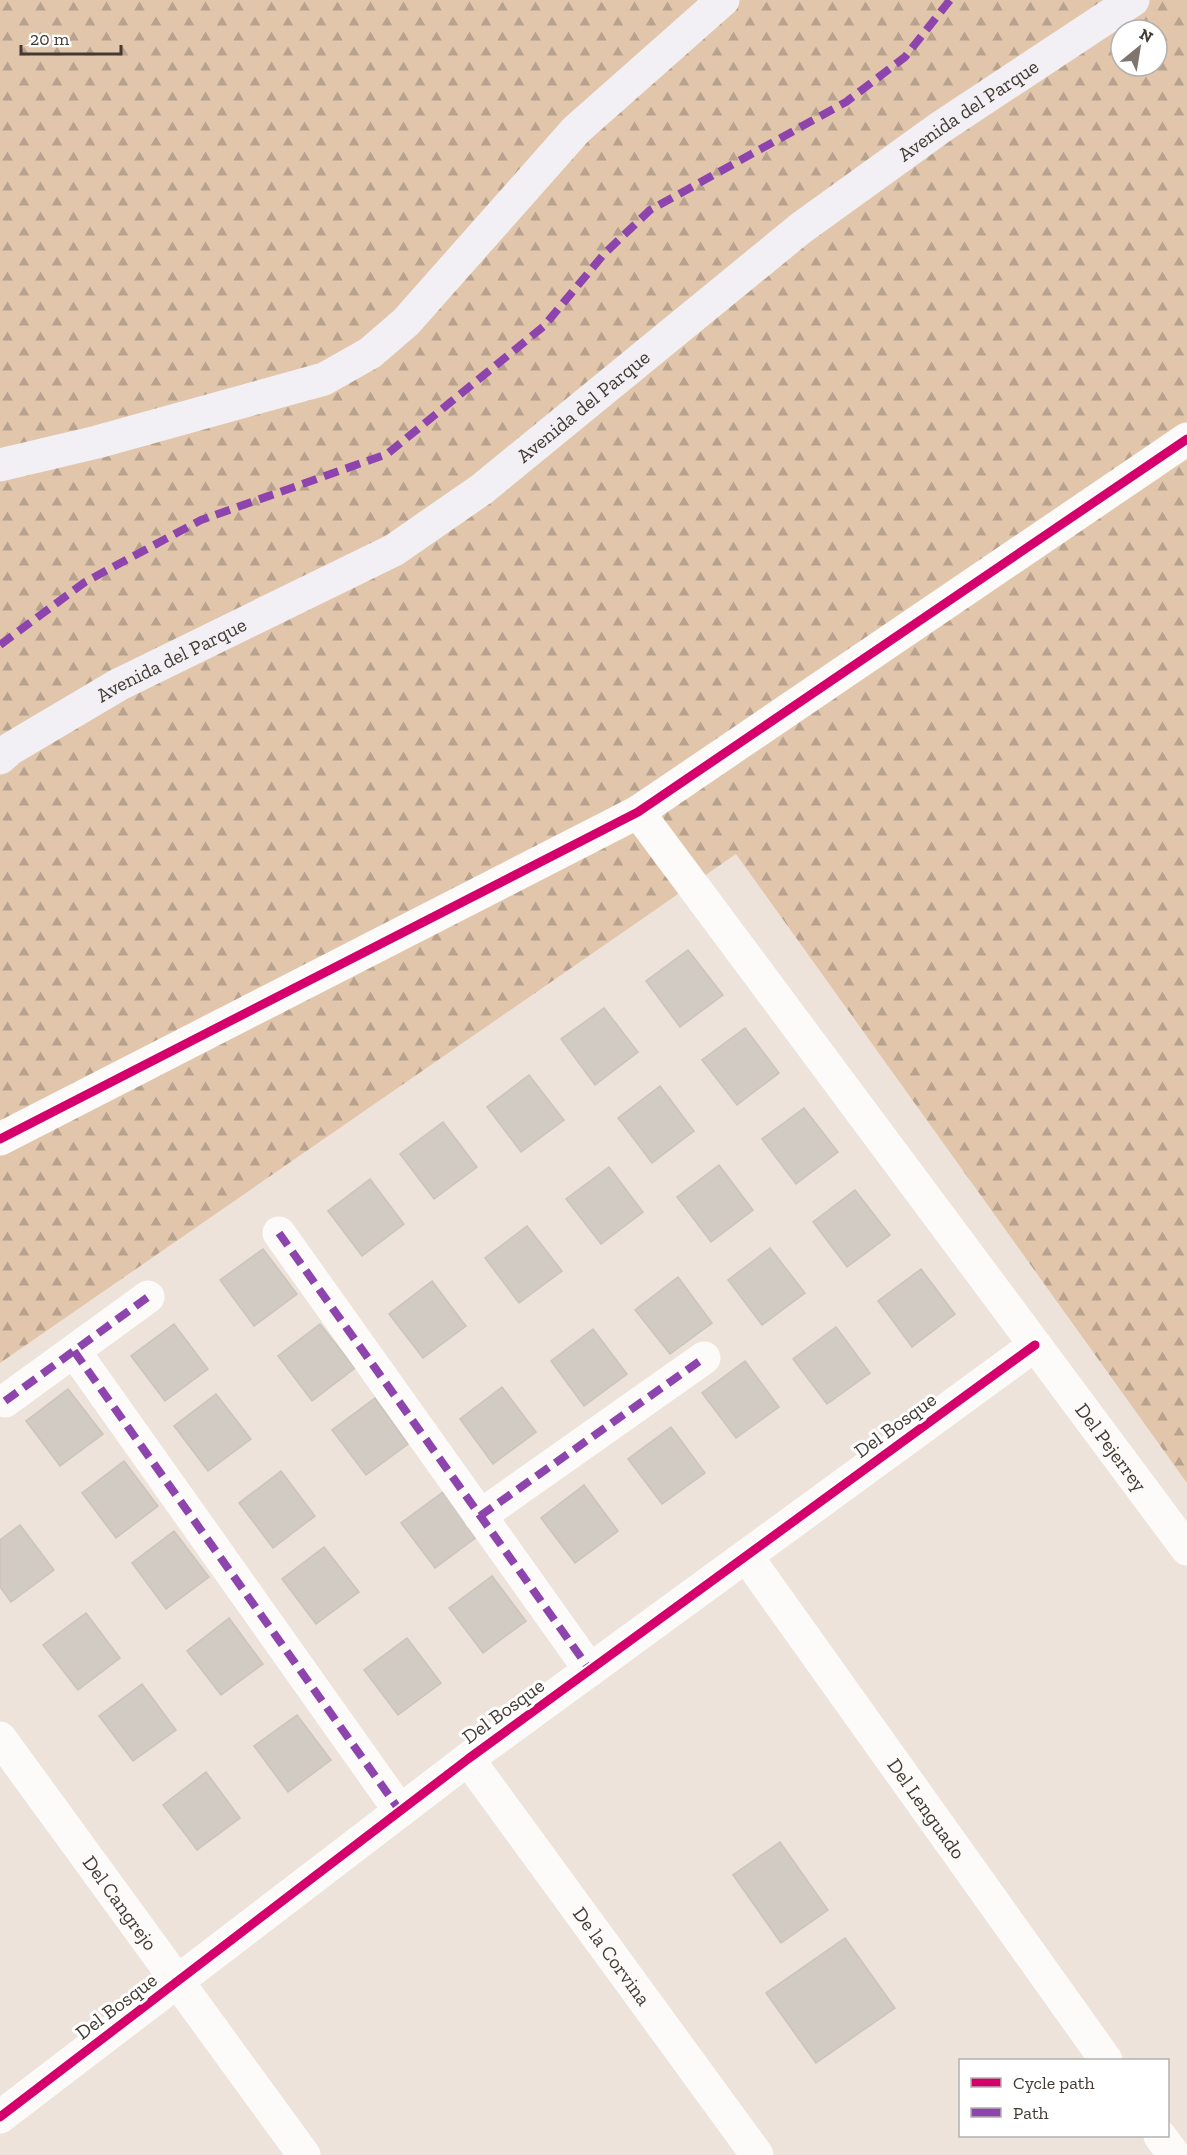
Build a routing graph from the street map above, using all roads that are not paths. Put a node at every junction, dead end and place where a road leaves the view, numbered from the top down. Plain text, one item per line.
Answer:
1 (723, 0) edge
2 (1133, 0) edge
3 (1187, 439) edge
4 (0, 465) edge
5 (0, 758) edge
6 (638, 812) junction
7 (0, 1139) edge
8 (279, 1233) dead end
9 (148, 1297) dead end
10 (1035, 1345) junction
11 (74, 1351) junction
12 (704, 1358) dead end
13 (5, 1401) dead end
14 (480, 1516) junction
15 (1187, 1550) edge
16 (747, 1557) junction
17 (590, 1670) junction
18 (0, 1738) edge
19 (468, 1759) junction
20 (400, 1811) junction
21 (176, 1982) junction
22 (1105, 2059) edge
23 (0, 2117) edge
24 (1161, 2137) edge
25 (304, 2155) edge
26 (757, 2155) edge
27 (1173, 2155) edge

1 - 4 main road
2 - 5 main road, Avenida del Parque
3 - 6 street
6 - 7 street
6 - 10 street, Del Pejerrey
8 - 14 street
9 - 11 street
10 - 15 street, Del Pejerrey
10 - 16 street, Del Bosque
11 - 13 street
11 - 20 street
12 - 14 street
14 - 17 street
16 - 17 street, Del Bosque
16 - 22 street, Del Lenguado
17 - 19 street, Del Bosque
18 - 21 street, Del Cangrejo
19 - 20 street, Del Bosque
19 - 26 street, De la Corvina
20 - 21 street, Del Bosque
21 - 23 street, Del Bosque
21 - 25 street, Del Cangrejo
24 - 27 street

